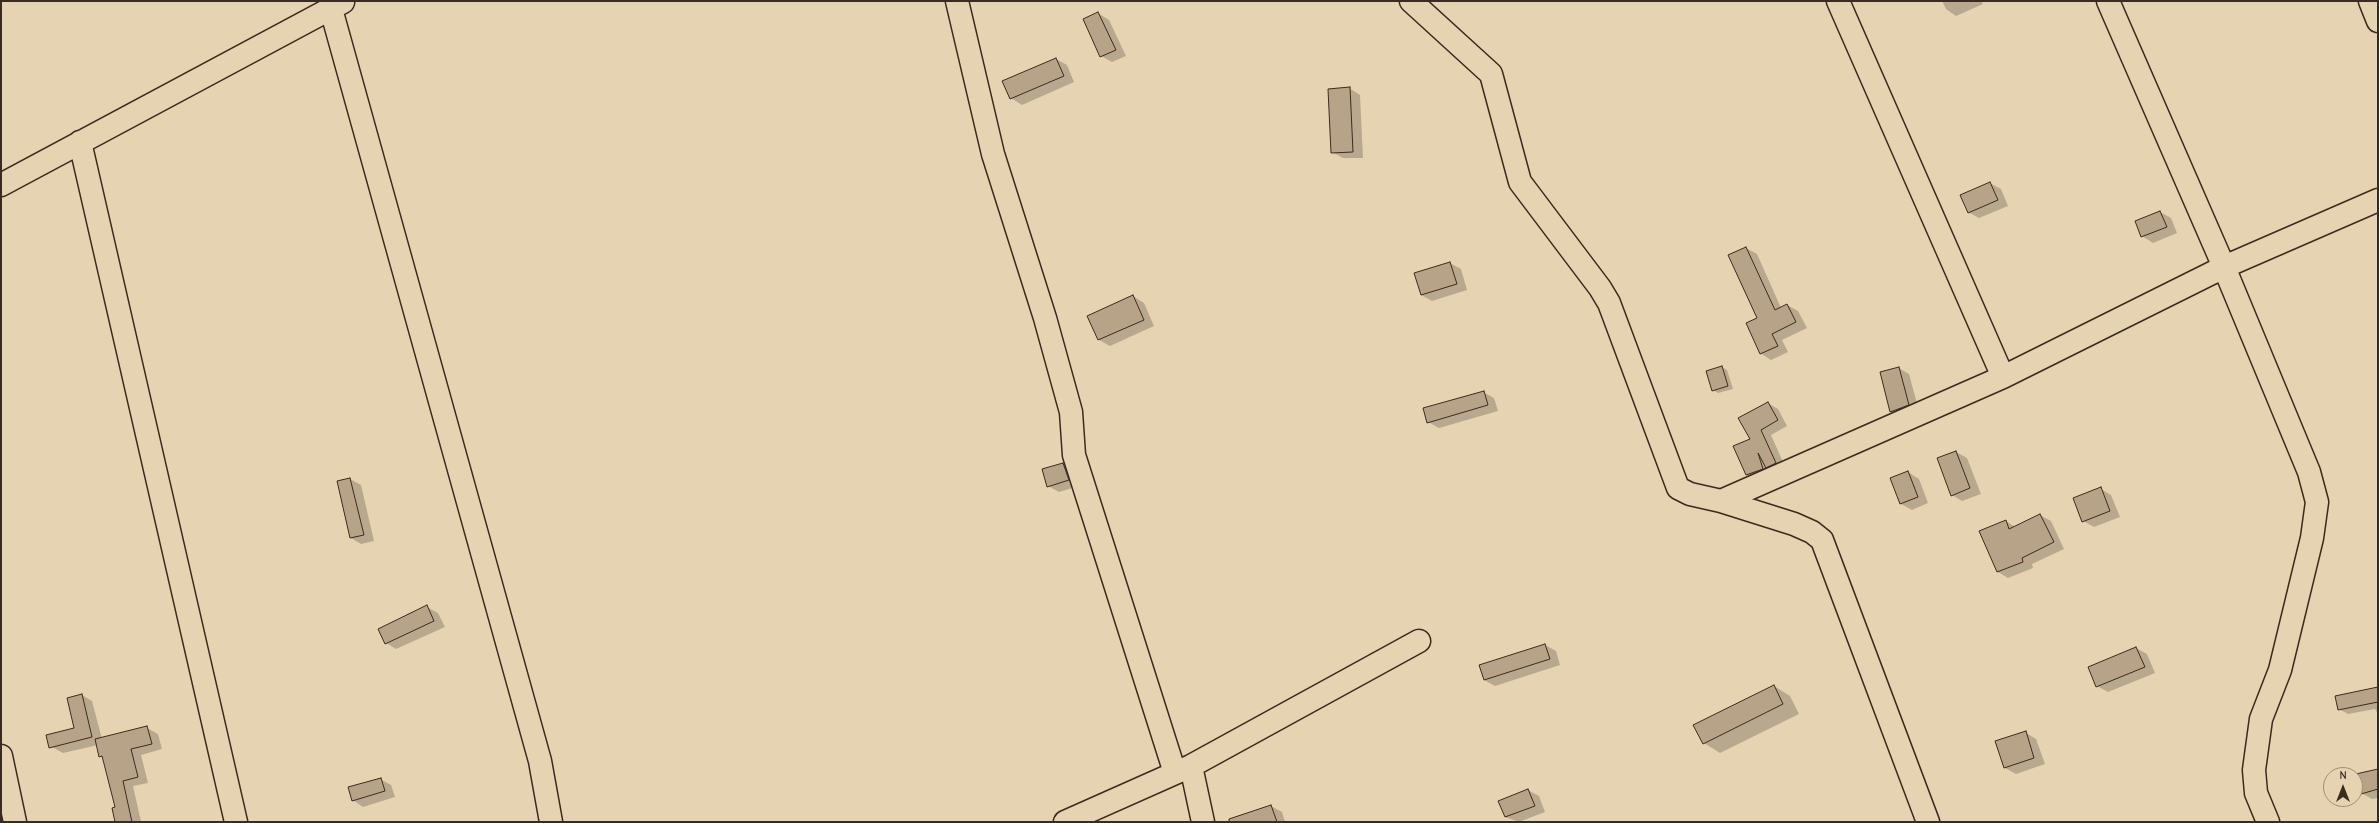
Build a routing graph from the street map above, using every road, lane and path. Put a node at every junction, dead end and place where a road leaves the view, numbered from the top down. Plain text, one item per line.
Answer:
1 (957, 1) edge
2 (1410, 1) edge
3 (1838, 1) edge
4 (2108, 1) edge
5 (2370, 1) edge
6 (337, 5) edge
7 (2378, 21) edge
8 (80, 142) junction
9 (1, 185) edge
10 (2378, 200) edge
11 (2224, 267) junction
12 (2003, 377) junction
13 (1721, 501) junction
14 (1419, 641) dead end
15 (1, 756) edge
16 (1183, 769) junction
17 (15, 822) edge
18 (236, 822) edge
19 (551, 822) edge
20 (1065, 822) edge
21 (1203, 822) edge
22 (1928, 822) edge
23 (2268, 822) edge

1 - 16 street
2 - 13 street
3 - 12 street
4 - 11 street
5 - 7 street
6 - 8 street
6 - 19 street
8 - 9 street
8 - 18 street
10 - 11 street
11 - 12 street
11 - 23 street
12 - 13 street
13 - 22 street
14 - 16 street
15 - 17 street
16 - 20 street
16 - 21 street

